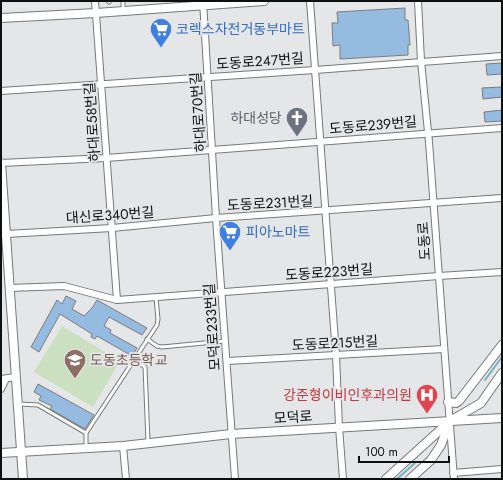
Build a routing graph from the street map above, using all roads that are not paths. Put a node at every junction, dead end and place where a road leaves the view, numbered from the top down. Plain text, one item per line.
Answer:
1 (95, 1) edge
2 (123, 1) edge
3 (264, 1) edge
4 (310, 1) edge
5 (418, 1) edge
6 (203, 3) edge
7 (123, 11) junction
8 (96, 13) junction
9 (1, 18) edge
10 (502, 56) edge
11 (421, 62) junction
12 (315, 70) junction
13 (208, 77) junction
14 (101, 84) junction
15 (1, 91) edge
16 (502, 128) edge
17 (428, 132) junction
18 (320, 142) junction
19 (212, 149) junction
20 (106, 158) junction
21 (1, 163) edge
22 (323, 176) joint
23 (502, 198) edge
24 (433, 202) junction
25 (3, 212) edge
26 (326, 212) junction
27 (216, 218) junction
28 (112, 228) junction
29 (6, 234) junction
30 (502, 272) edge
31 (438, 276) junction
32 (330, 284) junction
33 (9, 288) junction
34 (222, 293) junction
35 (156, 297) junction
36 (117, 300) junction
37 (147, 339) junction
38 (226, 341) junction
39 (502, 345) edge
40 (444, 349) junction
41 (336, 356) junction
42 (134, 360) junction
43 (227, 362) junction
44 (502, 373) edge
45 (7, 378) edge
46 (1, 389) edge
47 (465, 395) junction
48 (448, 402) junction
49 (481, 403) junction
50 (17, 404) junction
51 (502, 418) edge
52 (450, 421) junction
53 (339, 427) junction
54 (86, 433) junction
55 (231, 434) junction
56 (148, 443) junction
57 (424, 443) junction
58 (122, 446) junction
59 (86, 448) junction
60 (20, 452) junction
61 (1, 453) edge
62 (432, 458) junction
63 (502, 469) edge
64 (454, 476) edge
65 (23, 479) edge
66 (126, 479) edge
67 (236, 479) edge
68 (344, 479) edge
69 (386, 479) edge
70 (410, 479) edge

1 - 8 street, 하대로58번길
2 - 7 lane
3 - 6 street
4 - 12 street, 도동로247번길
5 - 11 street, 도동로
6 - 7 street
6 - 13 street, 하대로70번길
7 - 8 street
8 - 9 street
8 - 14 street, 하대로58번길
10 - 11 street, 도동로247번길
11 - 12 street, 도동로247번길
11 - 17 street, 도동로
12 - 13 street, 도동로247번길
12 - 18 street, 도동로239번길
13 - 14 street, 도동로247번길
13 - 19 street, 하대로70번길
14 - 15 street, 도동로247번길
14 - 20 street, 하대로58번길
16 - 17 street, 도동로239번길
17 - 18 street, 도동로239번길
17 - 24 street, 도동로
18 - 19 street, 도동로239번길
18 - 22 street, 도동로239번길
19 - 20 street, 도동로239번길
19 - 27 street, 하대로70번길
20 - 21 street, 도동로239번길
20 - 28 street, 하대로58번길
21 - 25 street
22 - 26 street, 도동로231번길
23 - 24 street, 도동로231번길
24 - 26 street, 도동로231번길
24 - 31 street, 도동로
25 - 29 street
26 - 27 street, 도동로231번길
26 - 32 street
27 - 28 street, 대신로340번길
27 - 34 street, 모덕로233번길
28 - 29 street, 대신로340번길
28 - 36 street, 하대로58번길
29 - 33 street
30 - 31 street, 도동로223번길
31 - 32 street, 도동로223번길
31 - 40 street, 도동로
32 - 34 street, 도동로223번길
32 - 41 street
33 - 36 street, 도동로223번길
33 - 45 street
34 - 35 street, 도동로223번길
34 - 38 street, 모덕로233번길
35 - 36 street, 도동로223번길
35 - 37 lane
37 - 38 lane
37 - 42 lane
38 - 43 street, 모덕로233번길
39 - 47 street
40 - 41 street, 도동로215번길
40 - 48 street, 도동로
41 - 43 street, 도동로215번길
41 - 53 street
42 - 54 lane
42 - 56 lane
43 - 55 street, 모덕로233번길
44 - 49 street
45 - 46 street
45 - 50 street
47 - 48 street
47 - 49 street
48 - 52 street, 도동로
49 - 52 street
50 - 54 lane
50 - 60 street
51 - 52 street, 모덕로
52 - 53 street, 모덕로
52 - 57 street
52 - 62 street
52 - 64 street, 도동로
53 - 55 street, 모덕로
53 - 68 street
54 - 59 lane
55 - 56 street, 모덕로
55 - 67 street, 모덕로233번길
56 - 58 street, 모덕로
57 - 62 street
57 - 69 street
58 - 59 street, 모덕로
58 - 66 street
59 - 60 street, 모덕로
60 - 61 street, 모덕로
60 - 65 street
62 - 70 street
63 - 64 street

